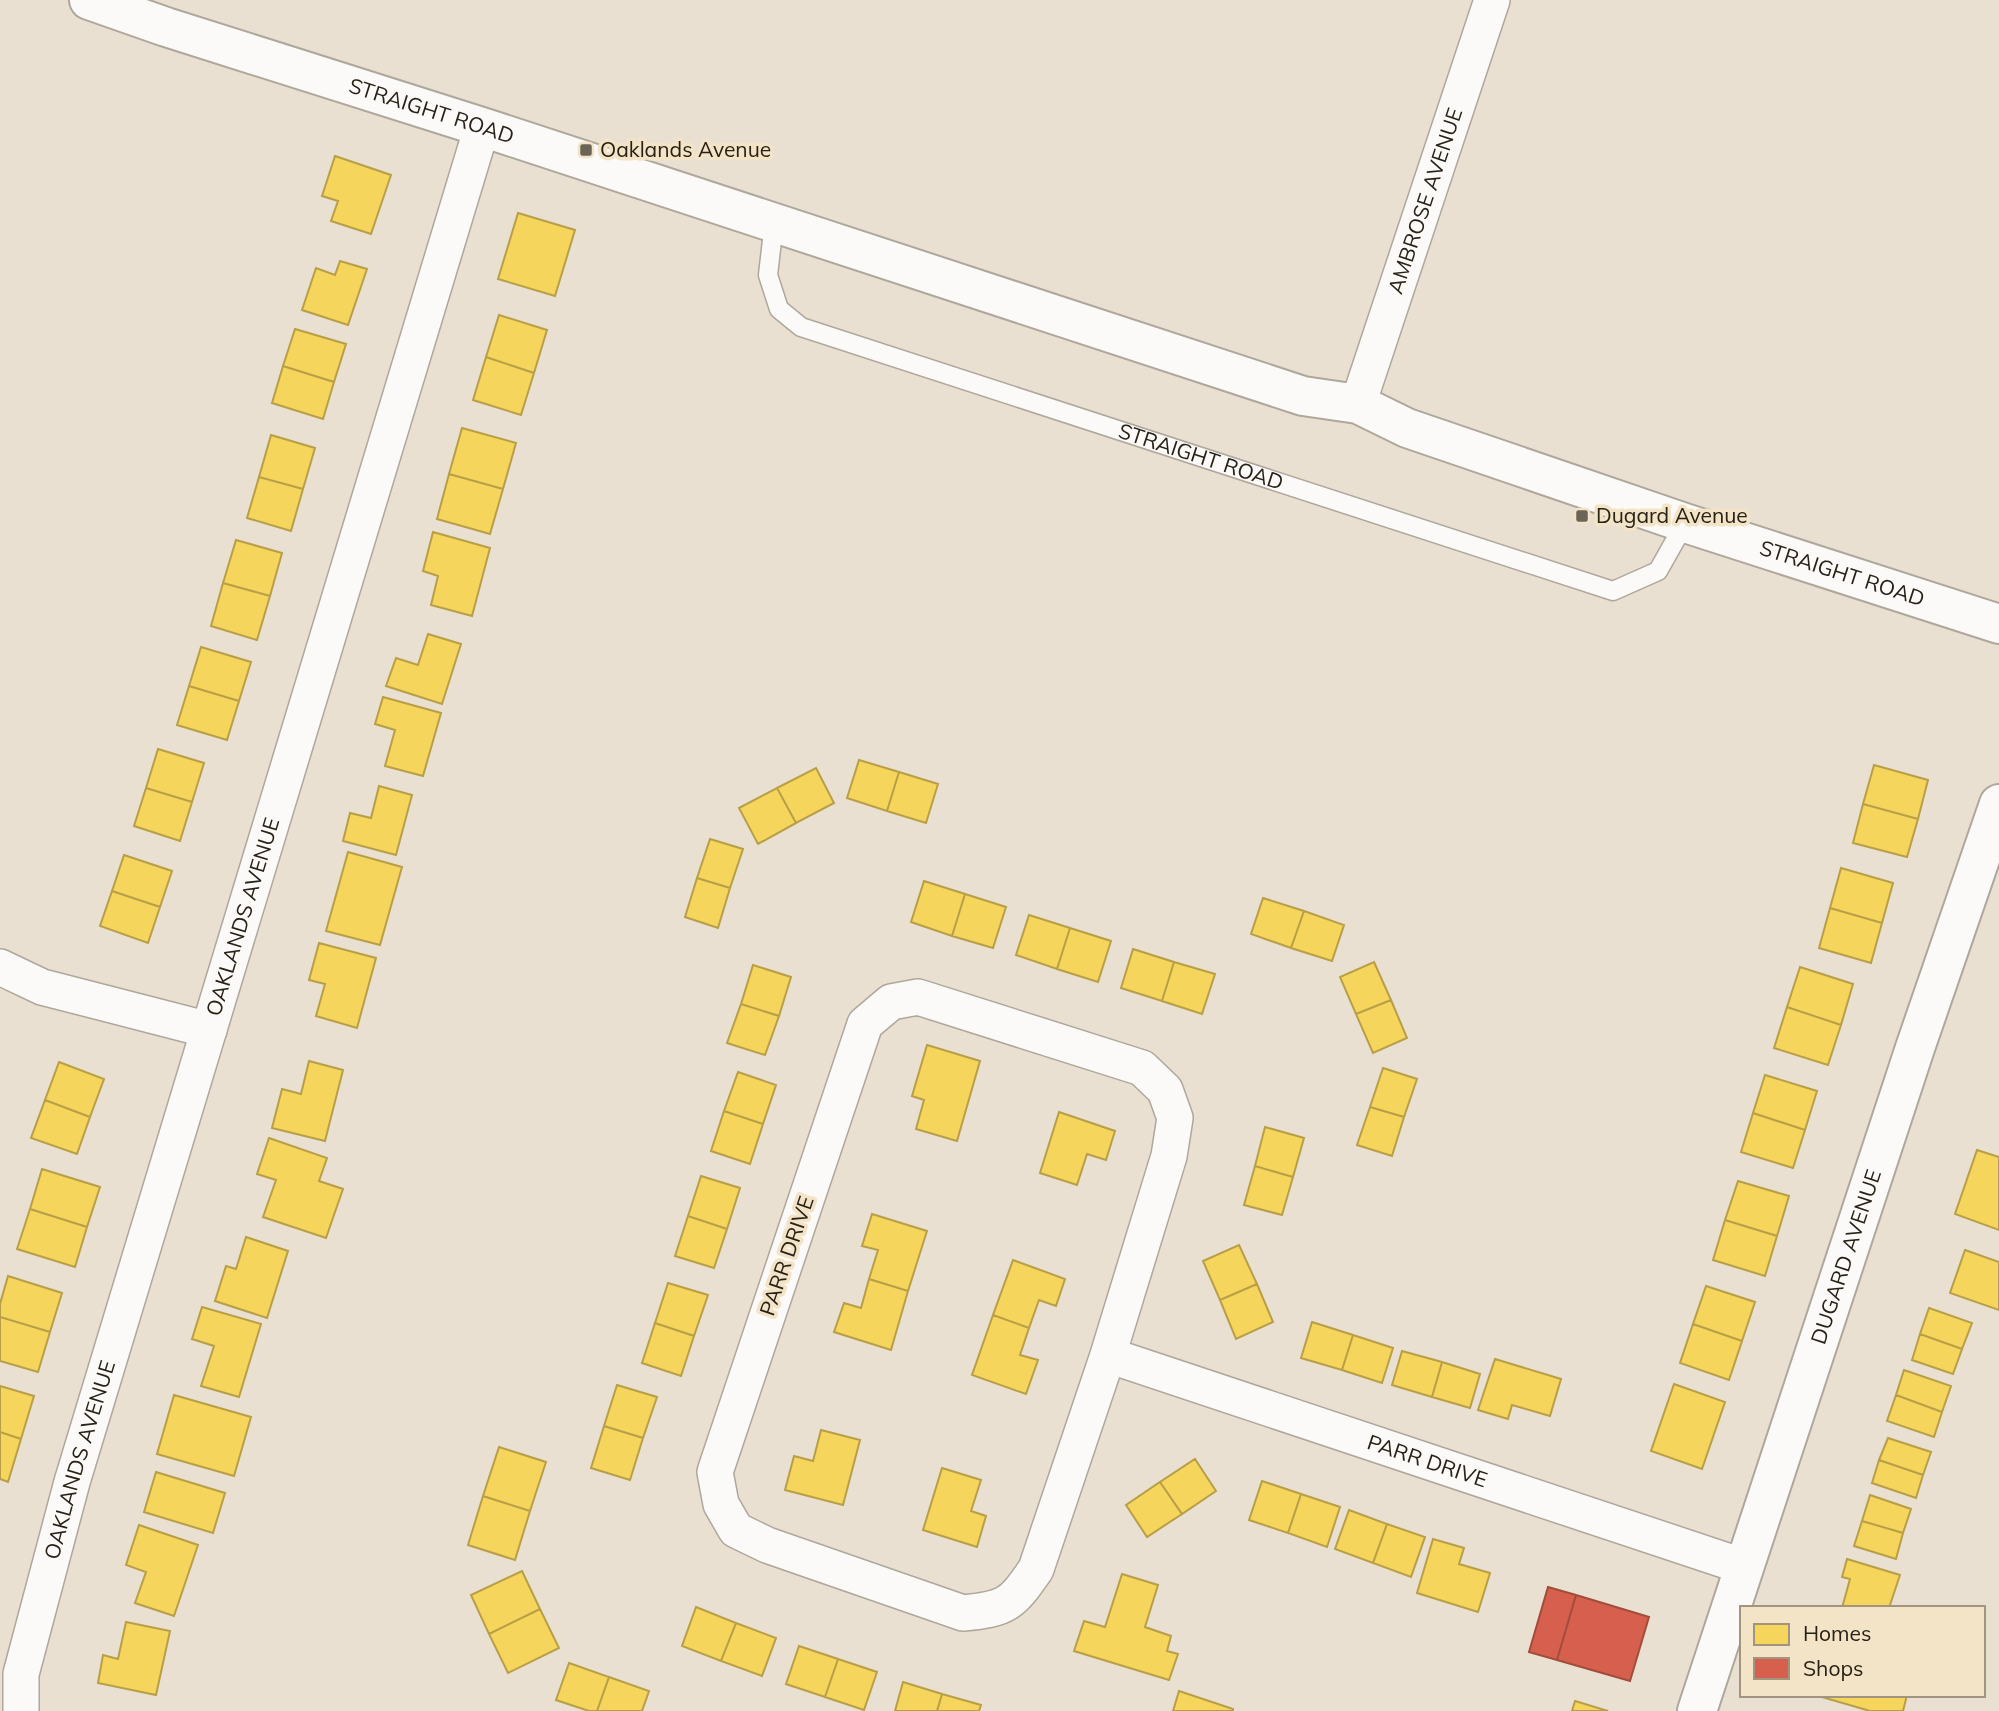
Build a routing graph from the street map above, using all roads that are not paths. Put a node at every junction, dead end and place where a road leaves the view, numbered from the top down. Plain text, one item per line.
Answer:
1 (89, 0) edge
2 (1492, 0) edge
3 (482, 127) junction
4 (774, 223) junction
5 (1358, 404) junction
6 (1685, 523) junction
7 (1999, 624) edge
8 (1999, 804) edge
9 (0, 967) edge
10 (209, 1030) junction
11 (1108, 1355) junction
12 (1745, 1567) junction
13 (21, 1711) edge
14 (1697, 1711) edge

1 - 3 street, STRAIGHT ROAD
2 - 5 street, AMBROSE AVENUE
3 - 4 street, STRAIGHT ROAD
3 - 10 street, OAKLANDS AVENUE
4 - 5 street, STRAIGHT ROAD
4 - 6 lane, STRAIGHT ROAD
5 - 6 street, STRAIGHT ROAD
6 - 7 street, STRAIGHT ROAD
8 - 12 street, DUGARD AVENUE
9 - 10 street
10 - 13 street, OAKLANDS AVENUE
11 - 11 street, PARR DRIVE
11 - 12 street, PARR DRIVE
12 - 14 street, DUGARD AVENUE

